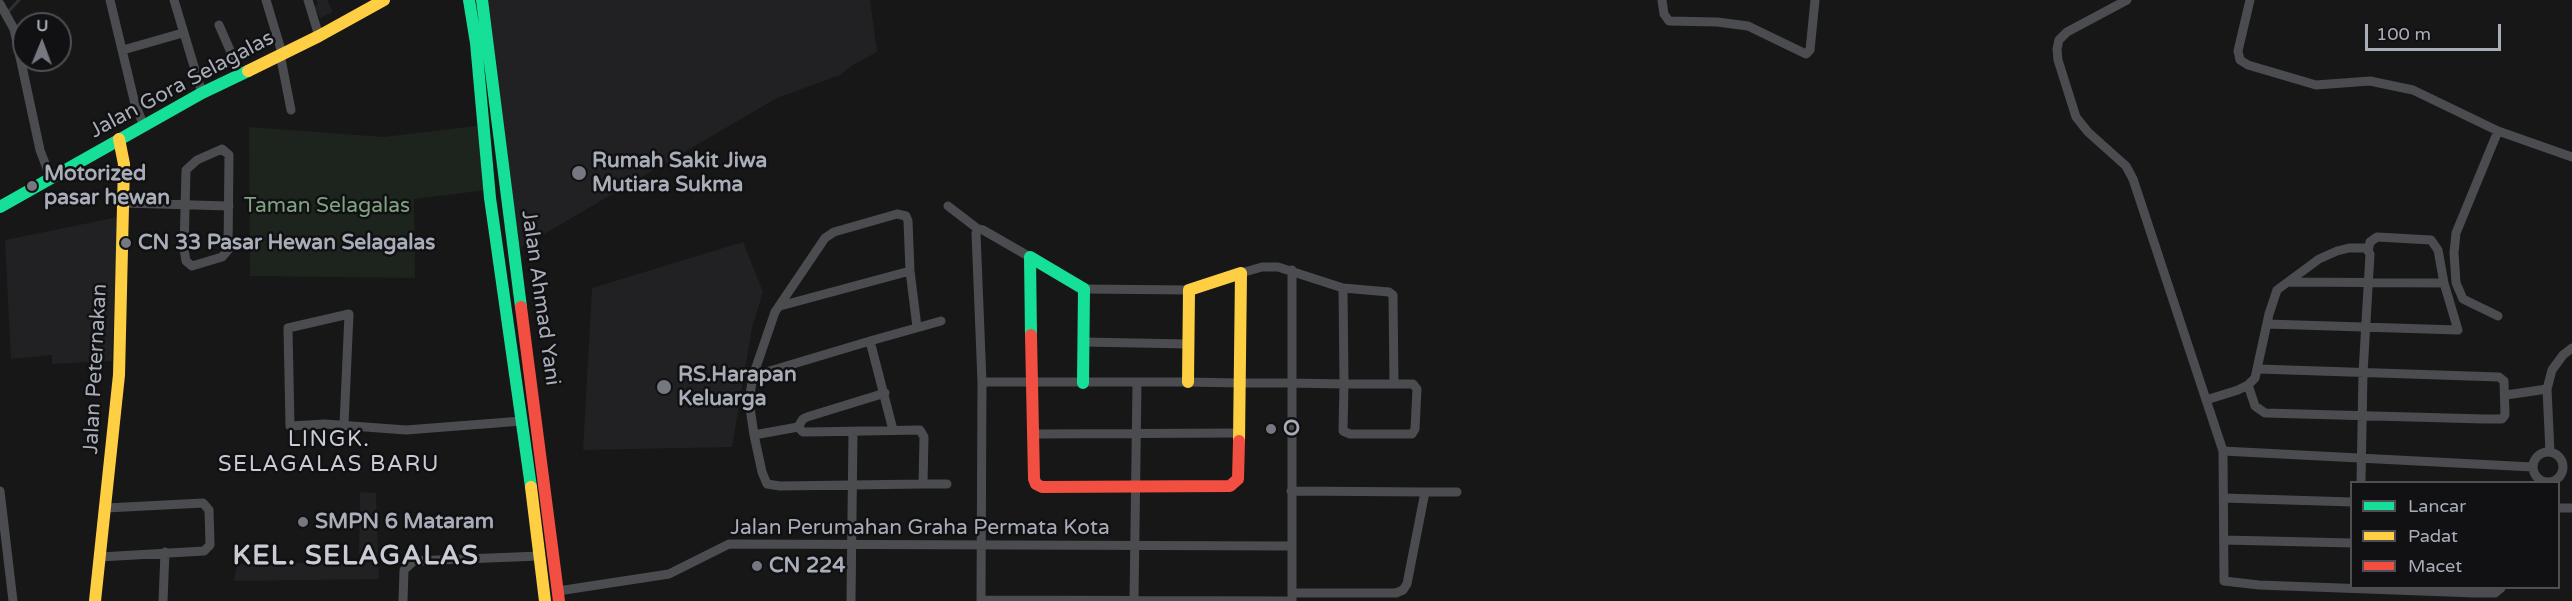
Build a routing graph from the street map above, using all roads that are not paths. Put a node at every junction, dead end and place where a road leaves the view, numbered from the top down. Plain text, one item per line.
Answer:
1 (110, 0) edge
2 (174, 0) edge
3 (266, 0) edge
4 (308, 0) edge
5 (384, 0) edge
6 (469, 0) edge
7 (482, 0) edge
8 (1662, 0) edge
9 (1815, 0) edge
10 (2127, 0) edge
11 (2250, 0) edge
12 (1, 6) edge
13 (219, 26) dead end
14 (178, 34) dead end
15 (319, 36) junction
16 (123, 50) junction
17 (281, 53) junction
18 (240, 73) junction
19 (202, 93) junction
20 (291, 110) dead end
21 (144, 126) junction
22 (2498, 130) junction
23 (119, 139) junction
24 (2572, 157) edge
25 (51, 179) junction
26 (123, 203) junction
27 (185, 206) junction
28 (229, 206) junction
29 (948, 206) dead end
30 (0, 207) edge
31 (978, 229) junction
32 (2368, 251) junction
33 (1030, 257) junction
34 (1293, 270) junction
35 (910, 271) junction
36 (1240, 273) junction
37 (2286, 282) junction
38 (2368, 282) junction
39 (2444, 283) junction
40 (1343, 288) junction
41 (1084, 289) junction
42 (1189, 290) junction
43 (780, 306) junction
44 (2498, 316) dead end
45 (941, 321) dead end
46 (2267, 324) junction
47 (917, 327) junction
48 (2366, 327) junction
49 (870, 341) junction
50 (1084, 342) junction
51 (1188, 344) junction
52 (2572, 348) edge
53 (2259, 369) junction
54 (2364, 373) junction
55 (753, 376) junction
56 (982, 382) junction
57 (1033, 382) junction
58 (1188, 382) junction
59 (1083, 383) junction
60 (1137, 383) junction
61 (1239, 383) junction
62 (1292, 383) junction
63 (1344, 384) junction
64 (1394, 384) junction
65 (2248, 385) junction
66 (2547, 389) junction
67 (885, 393) junction
68 (2506, 395) junction
69 (2206, 400) junction
70 (2362, 415) junction
71 (522, 421) junction
72 (344, 425) junction
73 (798, 427) junction
74 (536, 429) junction
75 (894, 430) junction
76 (853, 432) junction
77 (1238, 433) junction
78 (1034, 434) junction
79 (1137, 434) junction
80 (754, 435) junction
81 (524, 436) junction
82 (540, 448) junction
83 (2223, 451) junction
84 (527, 452) junction
85 (2550, 452) junction
86 (2361, 458) junction
87 (2532, 467) junction
88 (2568, 467) edge
89 (2361, 481) edge
90 (2546, 481) edge
91 (2553, 481) edge
92 (923, 484) junction
93 (947, 484) dead end
94 (853, 485) junction
95 (1136, 486) junction
96 (0, 491) edge
97 (1291, 491) junction
98 (1425, 492) junction
99 (1457, 492) dead end
100 (2224, 498) junction
101 (2350, 502) edge
102 (106, 508) junction
103 (1, 519) edge
104 (2224, 540) junction
105 (2350, 543) edge
106 (852, 544) junction
107 (981, 545) junction
108 (1135, 546) junction
109 (1291, 546) junction
110 (165, 552) junction
111 (540, 556) junction
112 (100, 557) junction
113 (2350, 588) edge
114 (2387, 589) edge
115 (2500, 589) edge
116 (559, 596) edge
117 (1292, 598) edge
118 (981, 600) edge
119 (13, 601) edge
120 (94, 601) edge
121 (163, 601) edge
122 (403, 601) edge
123 (545, 601) edge
124 (851, 601) edge
125 (1134, 601) edge

1 - 16 street
2 - 19 street
3 - 17 street
4 - 15 street
5 - 15 main road, Jalan Gora Selagalas
6 - 71 main road
7 - 74 main road, Jalan Ahmad Yani
8 - 9 street
10 - 69 street
11 - 22 street
12 - 25 street
13 - 18 street
14 - 16 street
15 - 17 main road, Jalan Gora Selagalas
16 - 21 street
17 - 18 main road, Jalan Gora Selagalas
17 - 20 street
18 - 19 main road, Jalan Gora Selagalas
19 - 21 main road, Jalan Gora Selagalas
21 - 23 main road, Jalan Gora Selagalas
22 - 24 street
22 - 44 street
23 - 25 main road, Jalan Gora Selagalas
23 - 26 main road, Jalan Peternakan
25 - 30 main road, Jalan Gora Selagalas
26 - 27 street
26 - 102 main road, Jalan Peternakan
27 - 28 street
27 - 28 street
27 - 28 street
29 - 31 street
31 - 33 street
31 - 56 street
32 - 37 street
32 - 38 street
32 - 39 street
33 - 41 main road
33 - 57 main road
34 - 36 street
34 - 40 street
34 - 62 street
35 - 43 street
35 - 43 street
35 - 47 street
36 - 42 main road
36 - 61 main road
37 - 38 street
37 - 46 street
38 - 39 street
38 - 48 street
39 - 48 street
40 - 63 street
40 - 64 street
41 - 42 street
41 - 50 main road
42 - 51 main road
43 - 55 street
45 - 47 street
46 - 48 street
46 - 53 street
47 - 49 street
48 - 54 street
49 - 55 street
49 - 67 street
50 - 51 street
50 - 59 main road
51 - 58 main road
52 - 66 street
53 - 54 street
53 - 65 street
54 - 68 street
54 - 70 street
55 - 80 street
56 - 57 street
56 - 107 street
57 - 59 street
57 - 78 main road
58 - 60 street
58 - 61 street
59 - 60 street
60 - 79 street
61 - 62 street
61 - 77 main road
62 - 63 street
62 - 97 street
63 - 64 street
63 - 64 street
65 - 69 street
65 - 70 street
66 - 68 street
66 - 85 street
67 - 73 street
67 - 75 street
68 - 70 street
69 - 83 street
70 - 86 street
71 - 72 street
71 - 81 main road
72 - 72 street
73 - 76 street
73 - 80 street
74 - 81 main road
74 - 82 main road, Jalan Ahmad Yani
75 - 76 street
75 - 92 street
76 - 94 street
77 - 79 street
77 - 95 main road
78 - 79 street
78 - 95 main road
79 - 95 street
80 - 94 street
81 - 84 main road
82 - 84 main road
82 - 116 main road, Jalan Ahmad Yani
83 - 86 street
83 - 100 street
84 - 111 main road
85 - 87 street
85 - 88 street
86 - 87 street
86 - 89 street
87 - 90 street
88 - 91 street
92 - 93 street
92 - 94 street
94 - 106 street
95 - 108 street
96 - 103 street
97 - 98 street
97 - 109 street
98 - 99 street
98 - 117 street
100 - 101 street
100 - 104 street
102 - 110 street
102 - 112 main road, Jalan Peternakan
103 - 119 street
104 - 105 street
104 - 113 street
106 - 107 street, Jalan Perumahan Graha Permata Kota
106 - 116 street, Jalan Perumahan Graha Permata Kota
106 - 124 street
107 - 108 street, Jalan Perumahan Graha Permata Kota
107 - 118 street
108 - 109 street, Jalan Perumahan Graha Permata Kota
108 - 125 street
109 - 117 street
110 - 112 street
110 - 121 street
111 - 122 street
111 - 123 main road
112 - 120 main road, Jalan Peternakan
114 - 115 street
117 - 125 street
118 - 125 street

